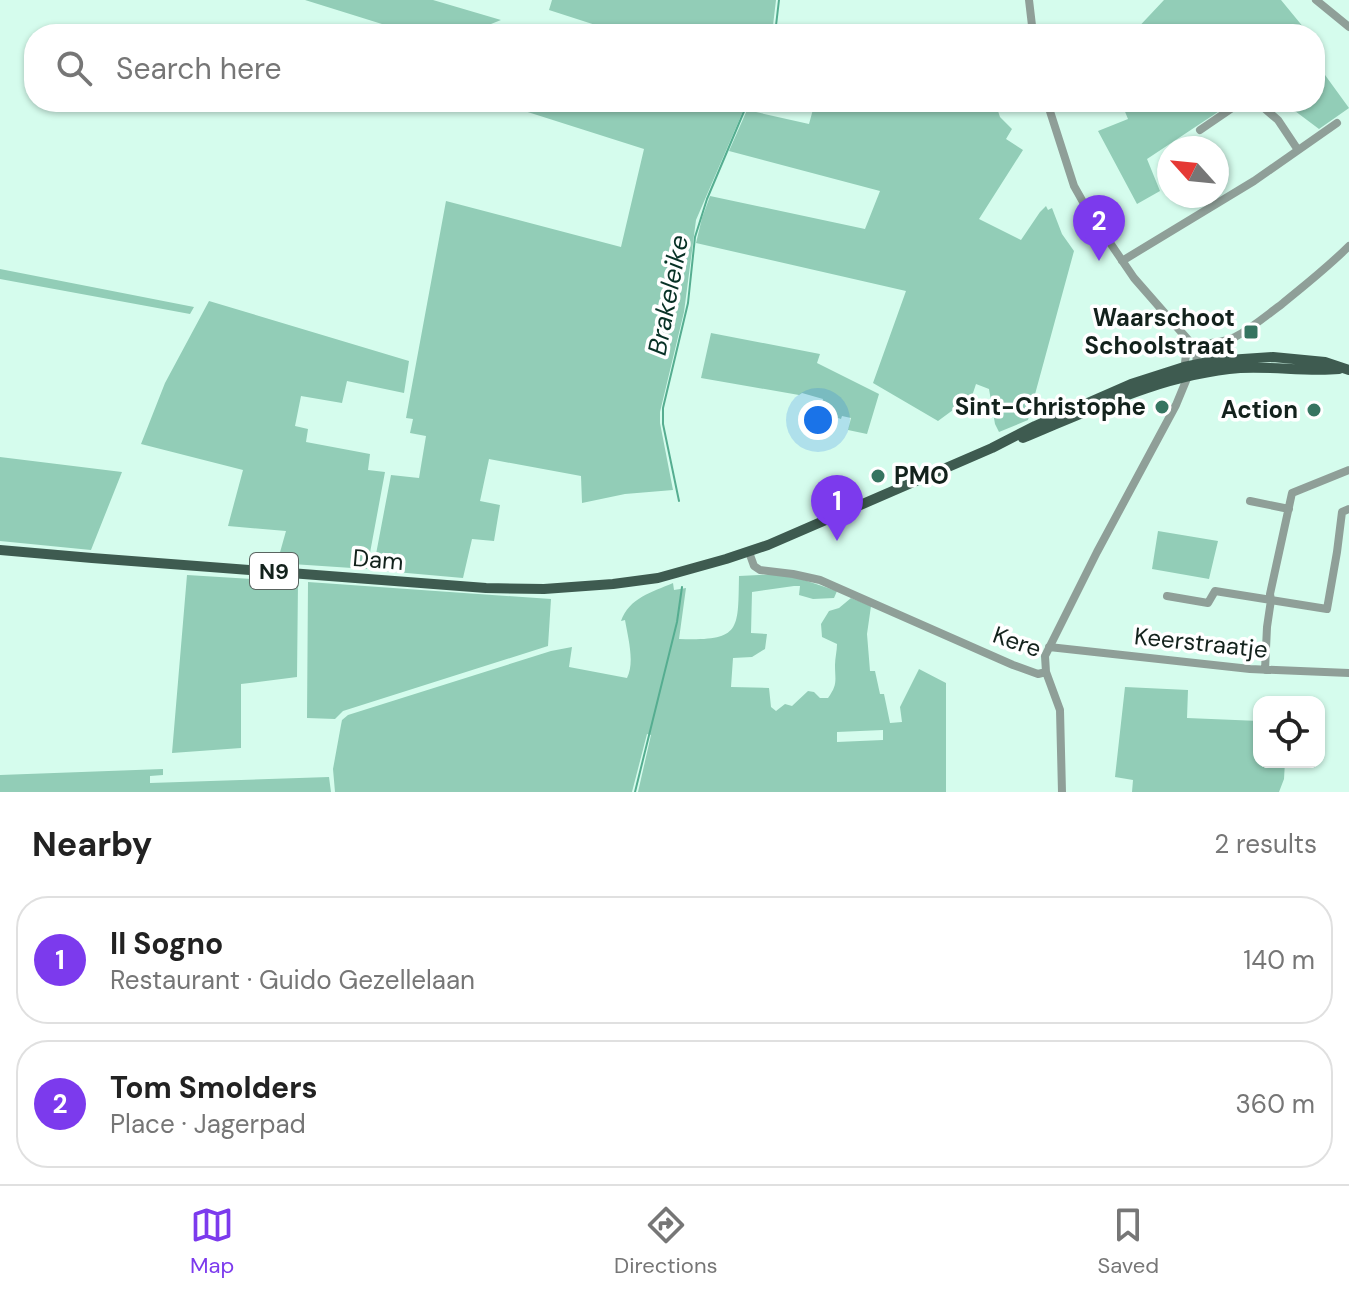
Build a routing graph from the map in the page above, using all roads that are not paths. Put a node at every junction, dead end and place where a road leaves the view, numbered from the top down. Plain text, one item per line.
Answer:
1 (1029, 0) edge
2 (1316, 0) edge
3 (1032, 24) edge
4 (1349, 27) edge
5 (1050, 112) edge
6 (1226, 112) edge
7 (1269, 112) edge
8 (1337, 123) dead end
9 (1200, 130) dead end
10 (1298, 150) junction
11 (1349, 246) edge
12 (1122, 261) junction
13 (1192, 347) junction
14 (1196, 364) junction
15 (1345, 369) edge
16 (1186, 372) junction
17 (1165, 382) junction
18 (1102, 402) junction
19 (1176, 405) junction
20 (1349, 470) edge
21 (1250, 501) dead end
22 (1289, 509) junction
23 (1349, 509) edge
24 (0, 550) edge
25 (749, 552) junction
26 (1167, 596) dead end
27 (1271, 600) junction
28 (1049, 647) junction
29 (1265, 670) junction
30 (1046, 672) junction
31 (1349, 673) edge
32 (1062, 792) edge

1 - 3 street
2 - 4 street
5 - 12 street
6 - 9 street
7 - 10 street
8 - 10 street
10 - 12 street
11 - 13 street
12 - 13 street
13 - 14 street
13 - 16 street, Kere
14 - 15 main road, N9
14 - 16 main road, N9
15 - 16 main road, N9
16 - 17 main road, N9
16 - 18 main road, N9
16 - 19 street, Kere
17 - 18 main road, N9
17 - 19 street
18 - 25 main road, N9
19 - 28 street, Kere
20 - 22 street
21 - 22 street
22 - 27 street
23 - 27 street
24 - 25 main road, Dam / N9
25 - 30 street, Kere
26 - 27 street
27 - 29 street
28 - 29 street, Keerstraatje
28 - 30 street, Kere
29 - 31 street, Keerstraatje
30 - 32 street

